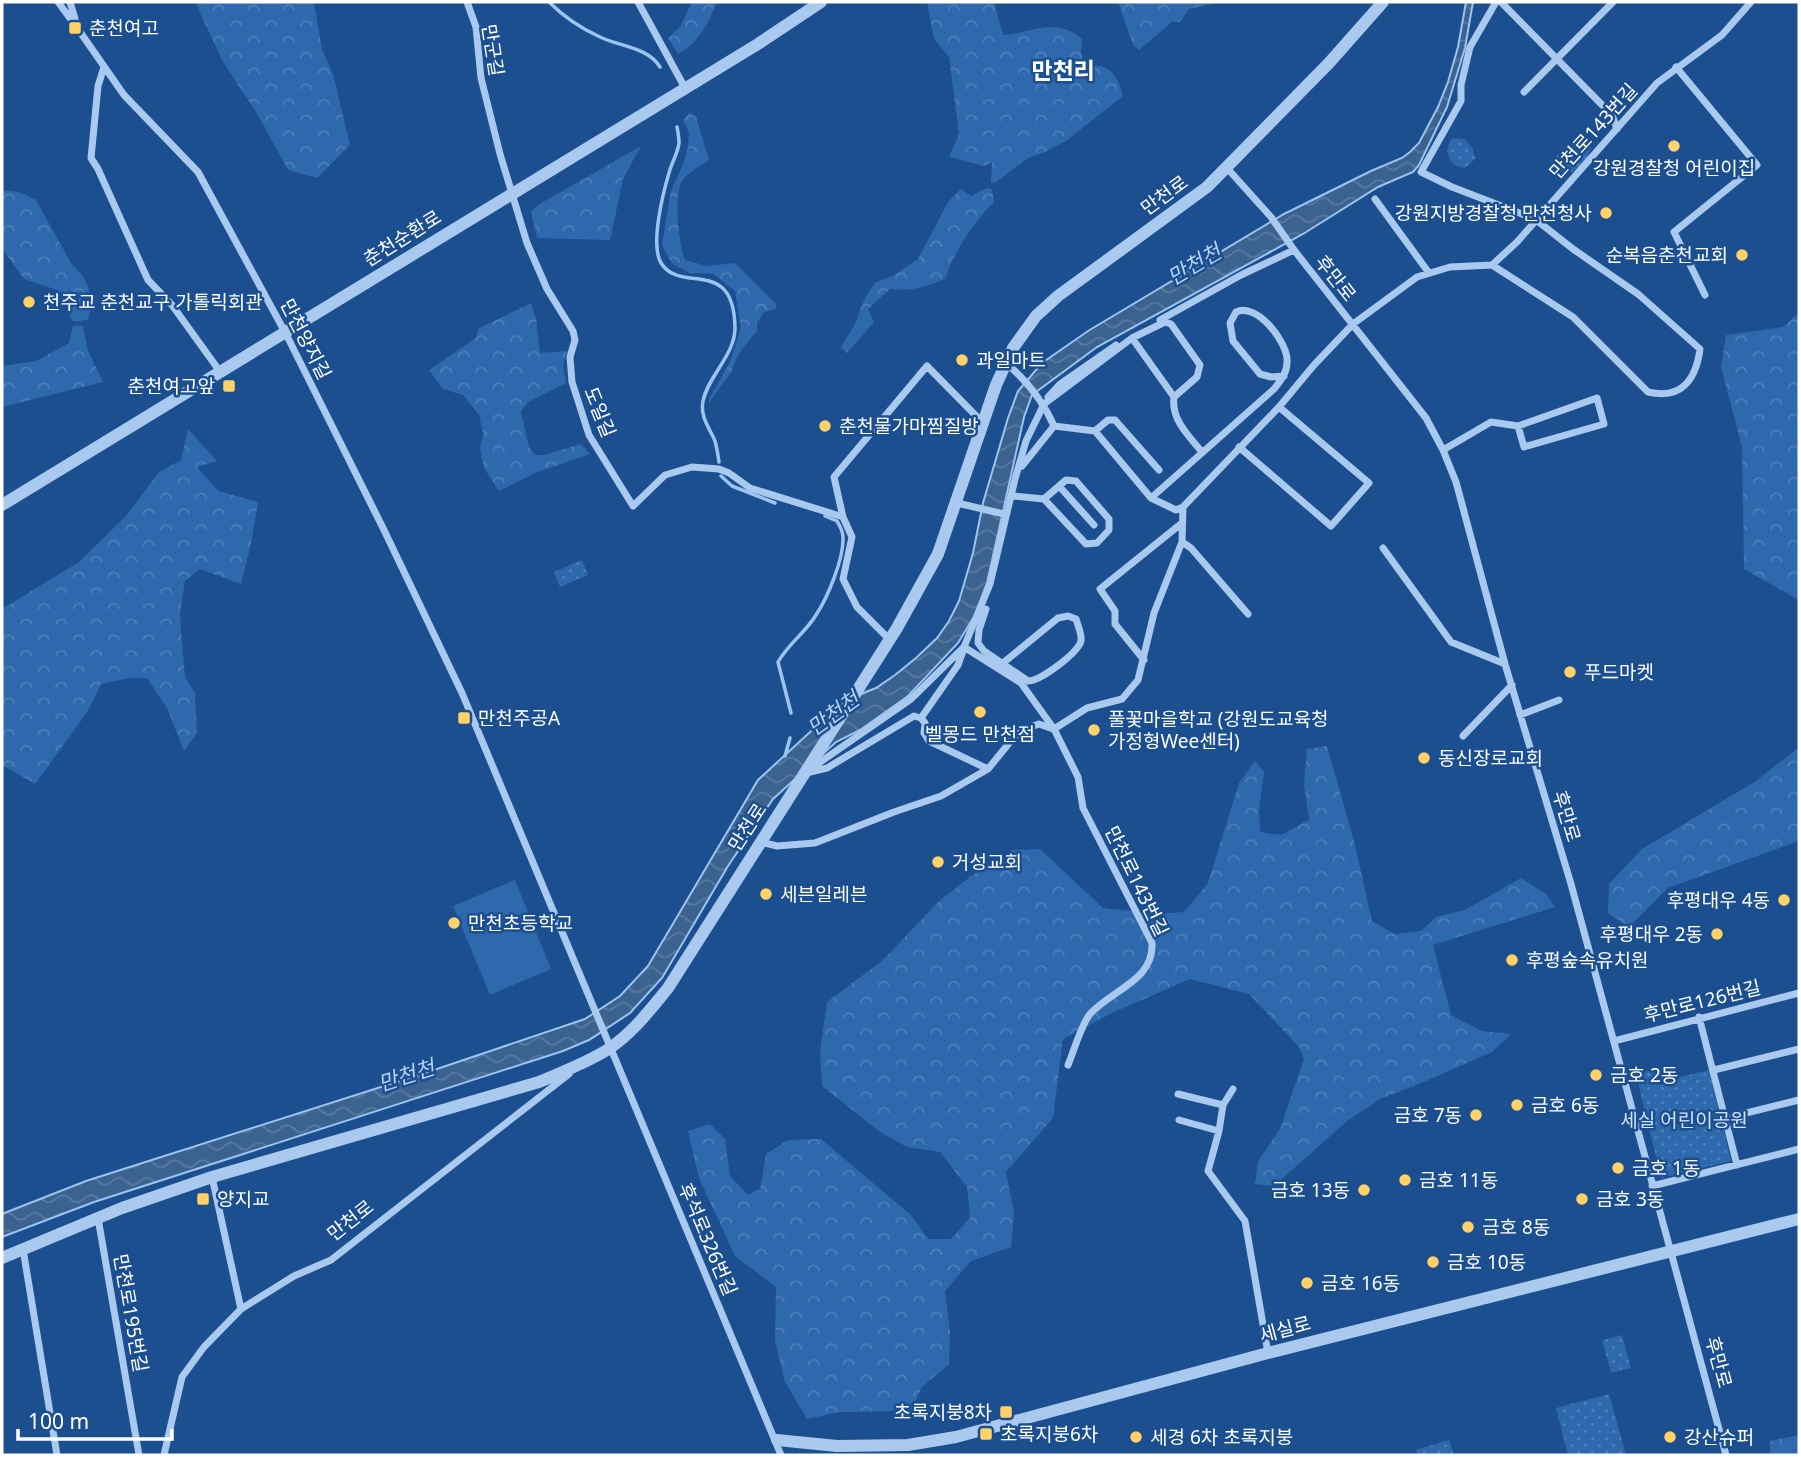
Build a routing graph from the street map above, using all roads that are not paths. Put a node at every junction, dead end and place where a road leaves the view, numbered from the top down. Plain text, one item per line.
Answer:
1 (58, 2) edge
2 (70, 2) edge
3 (467, 2) edge
4 (638, 2) edge
5 (821, 2) edge
6 (1383, 2) edge
7 (1499, 2) edge
8 (1613, 2) edge
9 (1749, 2) edge
10 (78, 29) junction
11 (1557, 59) junction
12 (104, 66) junction
13 (1676, 67) junction
14 (685, 88) junction
15 (1524, 92) dead end
16 (487, 103) joint
17 (1617, 129) junction
18 (1227, 167) junction
19 (511, 193) junction
20 (1375, 199) dead end
21 (1535, 219) junction
22 (1293, 248) junction
23 (1492, 265) junction
24 (1429, 274) junction
25 (1705, 295) dead end
26 (1353, 324) junction
27 (286, 334) junction
28 (1132, 338) junction
29 (1006, 363) junction
30 (221, 373) junction
31 (1284, 376) junction
32 (1174, 397) junction
33 (1043, 403) junction
34 (1279, 407) junction
35 (984, 423) junction
36 (1054, 426) junction
37 (1518, 426) junction
38 (1095, 431) junction
39 (1239, 447) junction
40 (1443, 450) junction
41 (1202, 452) junction
42 (1159, 470) dead end
43 (1059, 486) junction
44 (1014, 496) junction
45 (1151, 498) junction
46 (1044, 499) junction
47 (957, 503) junction
48 (2, 505) edge
49 (1182, 506) junction
50 (1005, 513) junction
51 (843, 517) junction
52 (1182, 523) junction
53 (1094, 526) dead end
54 (1182, 542) junction
55 (1383, 548) dead end
56 (1248, 614) dead end
57 (890, 640) junction
58 (964, 647) junction
59 (1144, 660) junction
60 (1003, 663) junction
61 (1505, 664) junction
62 (1512, 685) junction
63 (1559, 700) dead end
64 (1520, 715) junction
65 (921, 718) junction
66 (1054, 729) junction
67 (1463, 736) dead end
68 (809, 769) junction
69 (988, 769) junction
70 (760, 842) junction
71 (584, 982) joint
72 (1799, 993) edge
73 (1699, 1017) junction
74 (1614, 1041) junction
75 (610, 1048) junction
76 (1799, 1049) edge
77 (581, 1065) junction
78 (1068, 1065) dead end
79 (1714, 1070) junction
80 (1233, 1089) dead end
81 (1178, 1094) dead end
82 (1799, 1100) edge
83 (1223, 1105) junction
84 (1726, 1118) junction
85 (1179, 1121) dead end
86 (1219, 1131) junction
87 (1799, 1149) edge
88 (1737, 1165) junction
89 (212, 1177) junction
90 (1652, 1186) junction
91 (98, 1218) junction
92 (1799, 1219) edge
93 (23, 1249) junction
94 (1671, 1252) junction
95 (2, 1258) edge
96 (241, 1309) junction
97 (1268, 1353) junction
98 (777, 1440) junction
99 (57, 1455) edge
100 (139, 1455) edge
101 (164, 1455) edge
102 (781, 1455) edge
103 (1726, 1455) edge

1 - 10 street, 만천양지길
2 - 10 street
3 - 16 street, 만군길
4 - 14 street
5 - 14 street, 춘천순환로
6 - 18 street, 만천로
7 - 11 street
7 - 21 street
8 - 11 street
9 - 13 street, 만천로143번길
10 - 12 street, 만천양지길
11 - 15 street
11 - 17 street
12 - 27 street, 만천양지길
12 - 30 street
13 - 17 street, 만천로143번길
13 - 25 street
14 - 19 street, 춘천순환로
16 - 19 street, 도일길
17 - 21 street, 만천로143번길
18 - 22 street, 후만로
18 - 29 street, 만천로
19 - 27 street, 춘천순환로
19 - 51 street, 도일길
20 - 24 street
21 - 23 street, 만천로143번길
21 - 23 street
22 - 26 street, 후만로
22 - 33 street
23 - 24 street
24 - 26 street
26 - 34 street
26 - 40 street, 후만로
27 - 30 street, 춘천순환로
27 - 71 street, 만천양지길
28 - 32 street
28 - 32 street
28 - 33 street
29 - 33 street
29 - 35 street, 만천로
30 - 48 street, 춘천순환로
31 - 31 street
31 - 41 street
32 - 41 street
33 - 36 street
33 - 50 street
34 - 39 street
34 - 39 street
35 - 47 street, 만천로
35 - 51 street
36 - 38 street
36 - 44 street
37 - 37 street
37 - 40 street
38 - 42 street
38 - 45 street
39 - 49 street
40 - 61 street, 후만로
41 - 45 street
43 - 46 street
43 - 46 street
43 - 53 street
44 - 46 street
44 - 60 street
45 - 49 street
47 - 50 street
47 - 57 street, 만천로
49 - 52 street
50 - 58 street
51 - 57 street
52 - 54 street
52 - 59 street
54 - 56 street
54 - 59 street
55 - 61 street
57 - 68 street, 만천로
58 - 65 street
58 - 66 street, 만천로143번길
58 - 68 street
59 - 66 street
60 - 60 street
61 - 62 street, 후만로
62 - 64 street, 후만로
62 - 67 street
63 - 64 street
64 - 74 street, 후만로
65 - 68 street
65 - 69 street
66 - 69 street
66 - 78 street, 만천로143번길
68 - 70 street, 만천로
69 - 70 street
70 - 75 street, 만천로
71 - 75 street, 후석로326번길
72 - 73 street, 후만로126번길
73 - 74 street, 후만로126번길
73 - 79 street
74 - 90 street, 후만로
75 - 77 street, 만천로
75 - 98 street, 후석로326번길
76 - 79 street
77 - 89 street, 만천로
77 - 96 street, 만천로
79 - 84 street
80 - 83 street
81 - 83 street
82 - 84 street
83 - 86 street
84 - 88 street
85 - 86 street
86 - 97 street
87 - 88 street
88 - 90 street
89 - 91 street, 만천로
89 - 96 street
90 - 94 street, 후만로
91 - 93 street, 만천로
91 - 100 street, 만천로195번길
92 - 94 street, 세실로
93 - 95 street, 만천로
93 - 99 street
94 - 97 street, 세실로
94 - 103 street, 후만로
96 - 101 street, 만천로
97 - 98 street, 세실로
98 - 102 street, 후석로326번길

